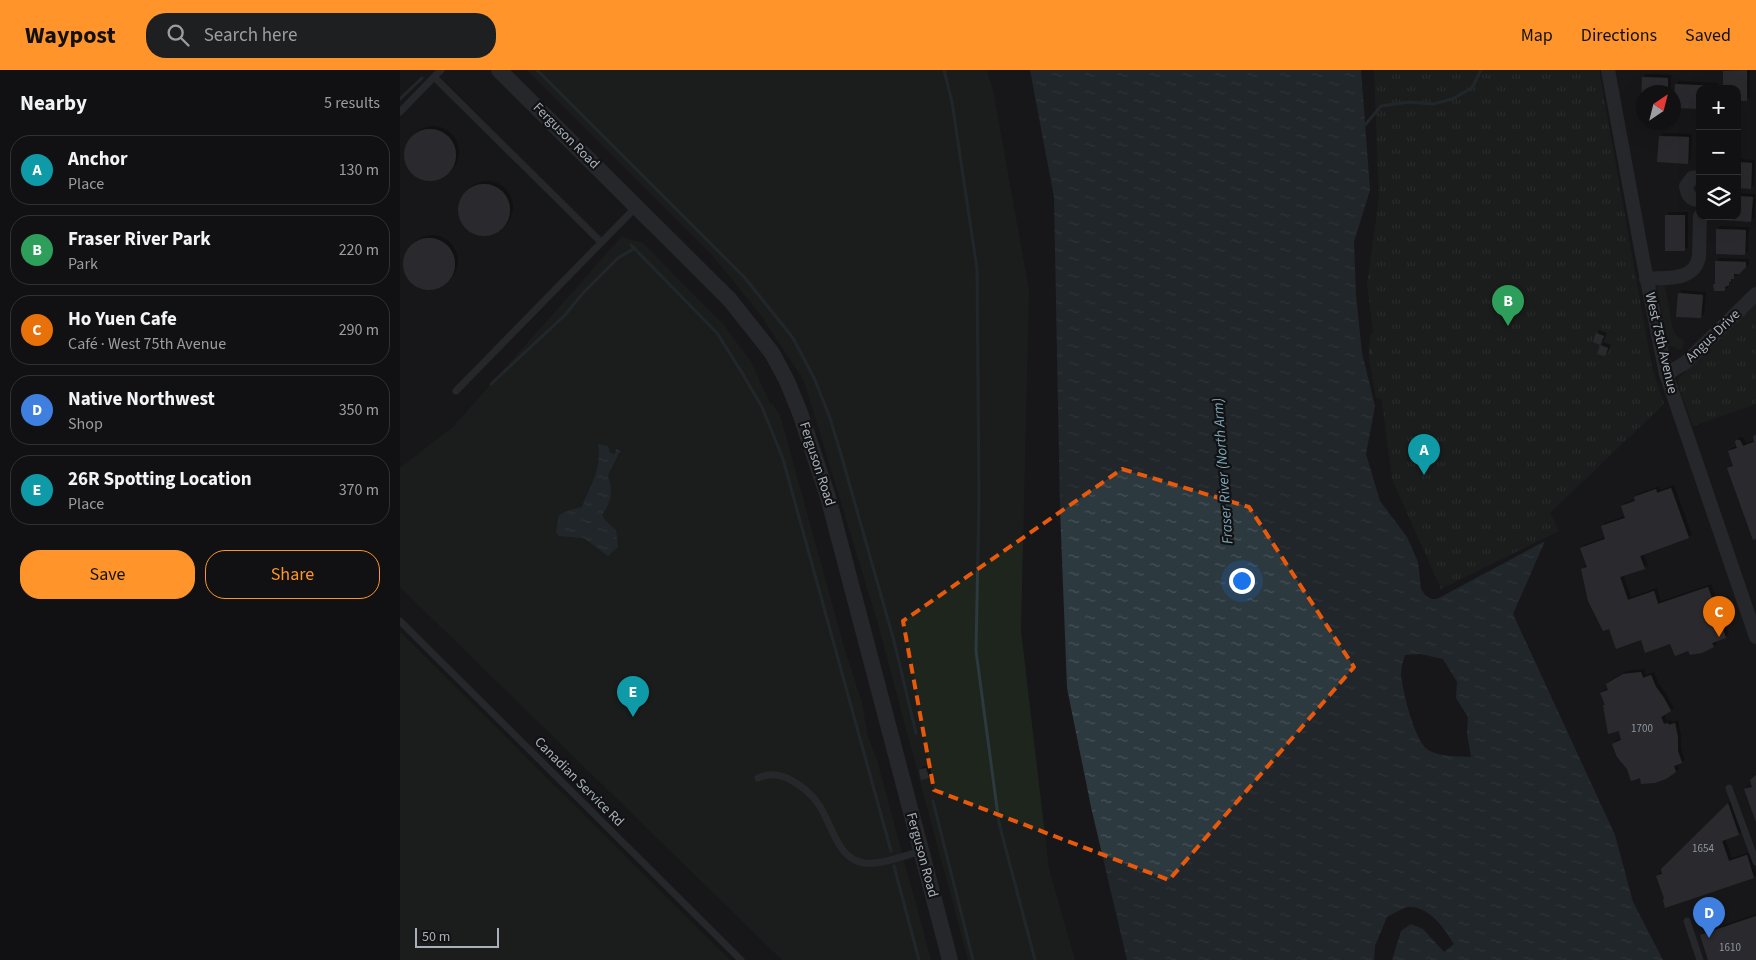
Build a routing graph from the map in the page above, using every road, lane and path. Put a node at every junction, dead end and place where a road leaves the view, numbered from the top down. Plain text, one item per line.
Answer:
1 (441, 70) edge
2 (499, 70) edge
3 (1608, 70) edge
4 (434, 77) junction
5 (400, 112) edge
6 (1696, 178) edge
7 (1696, 199) edge
8 (636, 206) junction
9 (1700, 220) edge
10 (601, 242) junction
11 (1646, 279) junction
12 (1756, 294) edge
13 (1666, 374) junction
14 (456, 391) dead end
15 (400, 621) edge
16 (1756, 637) edge
17 (758, 778) dead end
18 (1729, 788) dead end
19 (921, 851) junction
20 (1756, 862) edge
21 (1687, 920) dead end
22 (741, 960) edge
23 (950, 960) edge
24 (1700, 960) edge

1 - 4 lane
2 - 8 street, Ferguson Road
3 - 11 street, West 75th Avenue
4 - 5 lane
4 - 10 lane
6 - 7 street
8 - 10 lane
8 - 19 street, Ferguson Road
9 - 11 street
10 - 14 lane
11 - 13 street, West 75th Avenue
12 - 13 street, Angus Drive
13 - 16 street, West 75th Avenue
15 - 22 lane, Canadian Service Rd
17 - 19 lane
18 - 20 lane
19 - 23 street, Ferguson Road
21 - 24 lane

